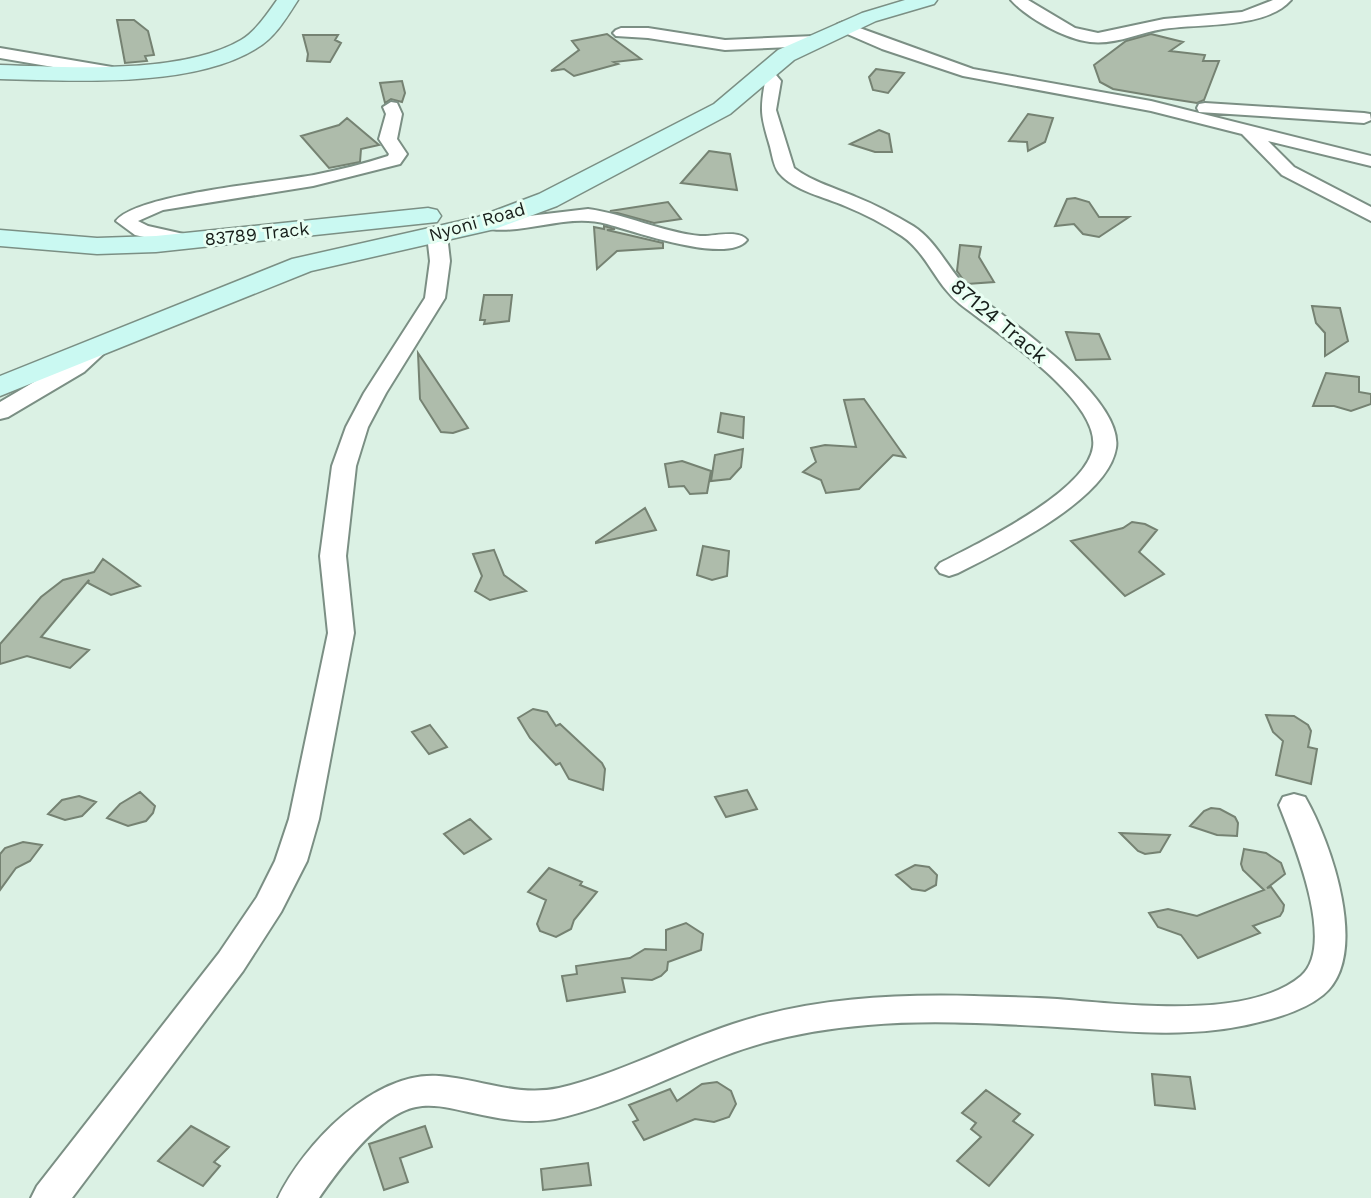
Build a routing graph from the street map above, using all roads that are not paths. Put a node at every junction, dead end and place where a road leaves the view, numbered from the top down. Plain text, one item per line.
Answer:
1 (288, 0) edge
2 (927, 0) edge
3 (1018, 0) edge
4 (1284, 0) edge
5 (843, 27) junction
6 (621, 33) dead end
7 (814, 41) junction
8 (0, 53) edge
9 (0, 72) edge
10 (112, 72) junction
11 (765, 72) junction
12 (1151, 106) junction
13 (391, 107) dead end
14 (1364, 118) dead end
15 (1247, 130) junction
16 (1371, 161) edge
17 (513, 214) junction
18 (1371, 215) edge
19 (486, 223) junction
20 (437, 235) junction
21 (0, 238) edge
22 (737, 240) dead end
23 (190, 241) junction
24 (100, 348) junction
25 (0, 387) edge
26 (0, 412) edge
27 (949, 568) dead end
28 (1294, 805) dead end
29 (302, 1197) edge
30 (50, 1198) edge

1 - 10 street
2 - 5 street, Nyoni Road
3 - 4 street
5 - 7 street, Nyoni Road
5 - 12 street
6 - 7 street
7 - 11 street, Nyoni Road
8 - 10 street
9 - 10 street
11 - 17 street, Nyoni Road
11 - 27 street, 87124 Track
12 - 14 street
12 - 15 street
13 - 23 street
15 - 16 street
15 - 18 street
17 - 19 street, Nyoni Road
17 - 23 street, 83789 Track
19 - 20 street, Nyoni Road
19 - 22 street
20 - 24 street, Nyoni Road
20 - 30 street
21 - 23 street, 83789 Track
24 - 25 street, Nyoni Road
24 - 26 street
28 - 29 street

